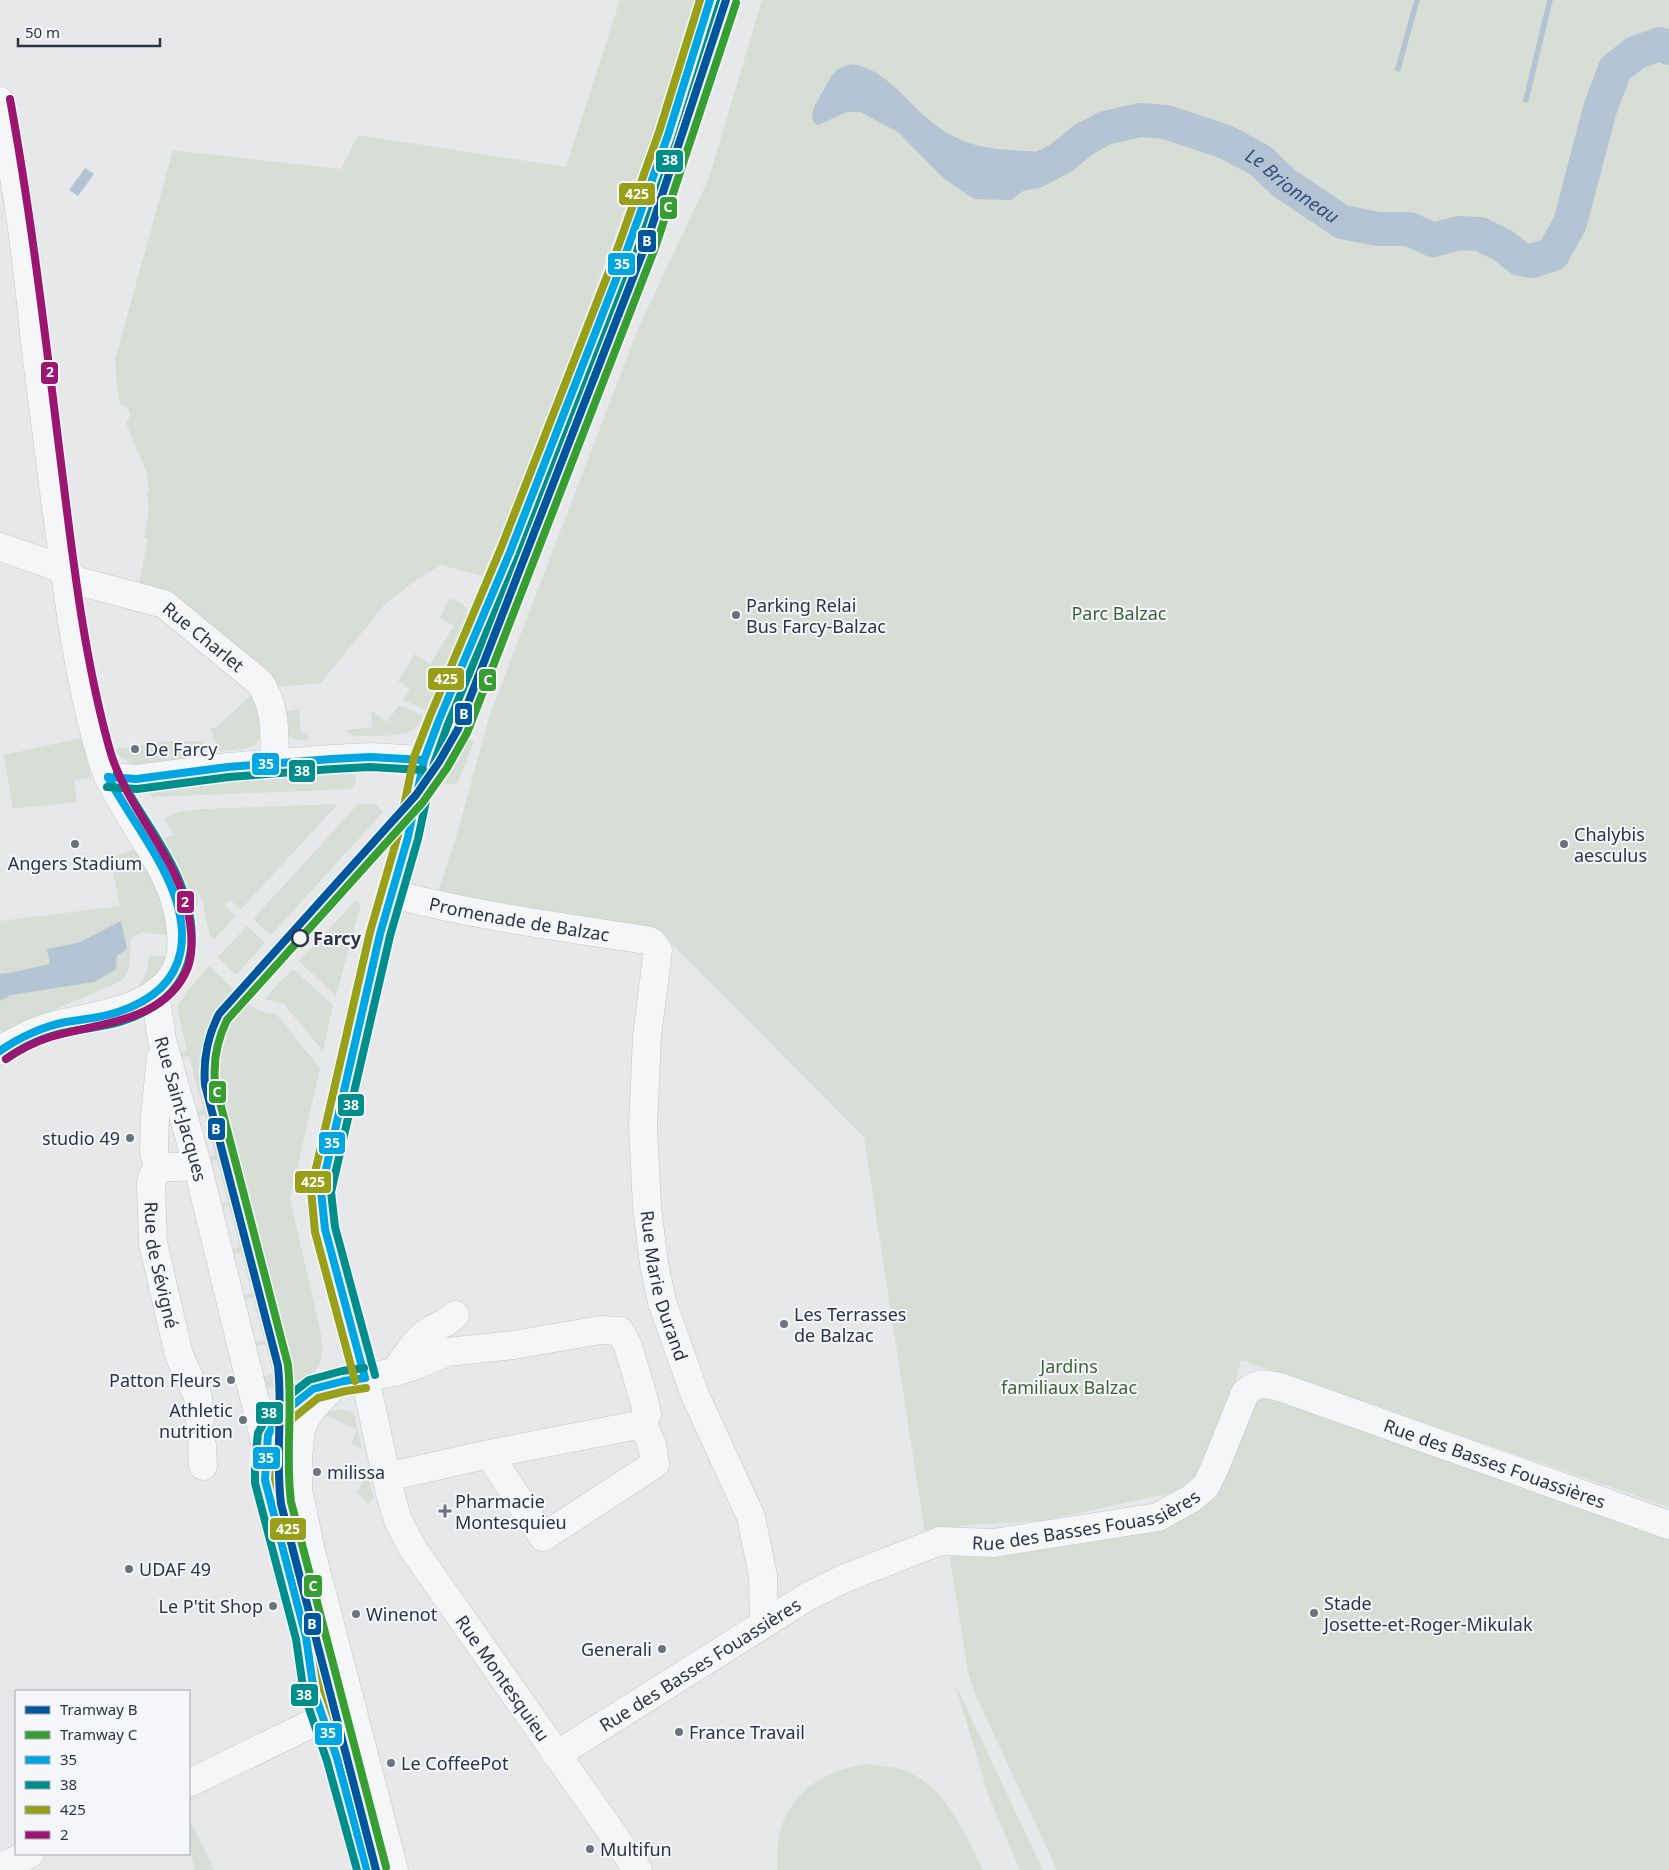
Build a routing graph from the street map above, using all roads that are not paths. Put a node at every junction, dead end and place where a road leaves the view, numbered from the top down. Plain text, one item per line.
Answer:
1 (710, 0) edge
2 (0, 101) edge
3 (0, 547) edge
4 (65, 571) junction
5 (424, 760) junction
6 (275, 763) junction
7 (108, 777) junction
8 (392, 894) junction
9 (646, 940) joint
10 (155, 992) junction
11 (162, 1040) junction
12 (0, 1051) edge
13 (197, 1164) junction
14 (164, 1167) junction
15 (455, 1315) dead end
16 (395, 1372) junction
17 (365, 1378) junction
18 (334, 1384) junction
19 (253, 1397) junction
20 (278, 1417) junction
21 (643, 1424) junction
22 (201, 1432) dead end
23 (266, 1446) junction
24 (489, 1454) junction
25 (387, 1477) junction
26 (1669, 1525) edge
27 (764, 1623) junction
28 (324, 1720) junction
29 (556, 1755) junction
30 (190, 1784) edge
31 (28, 1855) edge
32 (0, 1867) edge
33 (367, 1870) edge
34 (394, 1870) edge
35 (638, 1870) edge

1 - 5 street, Rue Montesquieu
2 - 4 street
3 - 4 street, Rue Charlet
4 - 6 street, Rue Charlet
4 - 7 street
5 - 6 street
5 - 8 street, Rue Montesquieu
6 - 7 street
7 - 10 street
8 - 9 street, Promenade de Balzac
8 - 17 street, Rue Montesquieu
9 - 27 street, Rue Marie Durand
10 - 11 street, Rue Saint-Jacques
10 - 12 street
11 - 13 street, Rue Saint-Jacques
11 - 14 street
13 - 14 street
13 - 19 street, Rue Saint-Jacques
14 - 22 street, Rue de Sévigné
15 - 16 street
16 - 17 street
16 - 21 street
17 - 18 street
17 - 25 street, Rue Montesquieu
18 - 20 street
18 - 34 street
19 - 20 street
19 - 23 street, Rue Saint-Jacques
20 - 23 street
21 - 24 street
21 - 24 street
23 - 28 street
24 - 25 street
25 - 29 street, Rue Montesquieu
26 - 27 street, Rue des Basses Fouassières
27 - 29 street, Rue des Basses Fouassières
28 - 30 street
28 - 33 street
29 - 35 street, Rue Montesquieu
31 - 32 street

